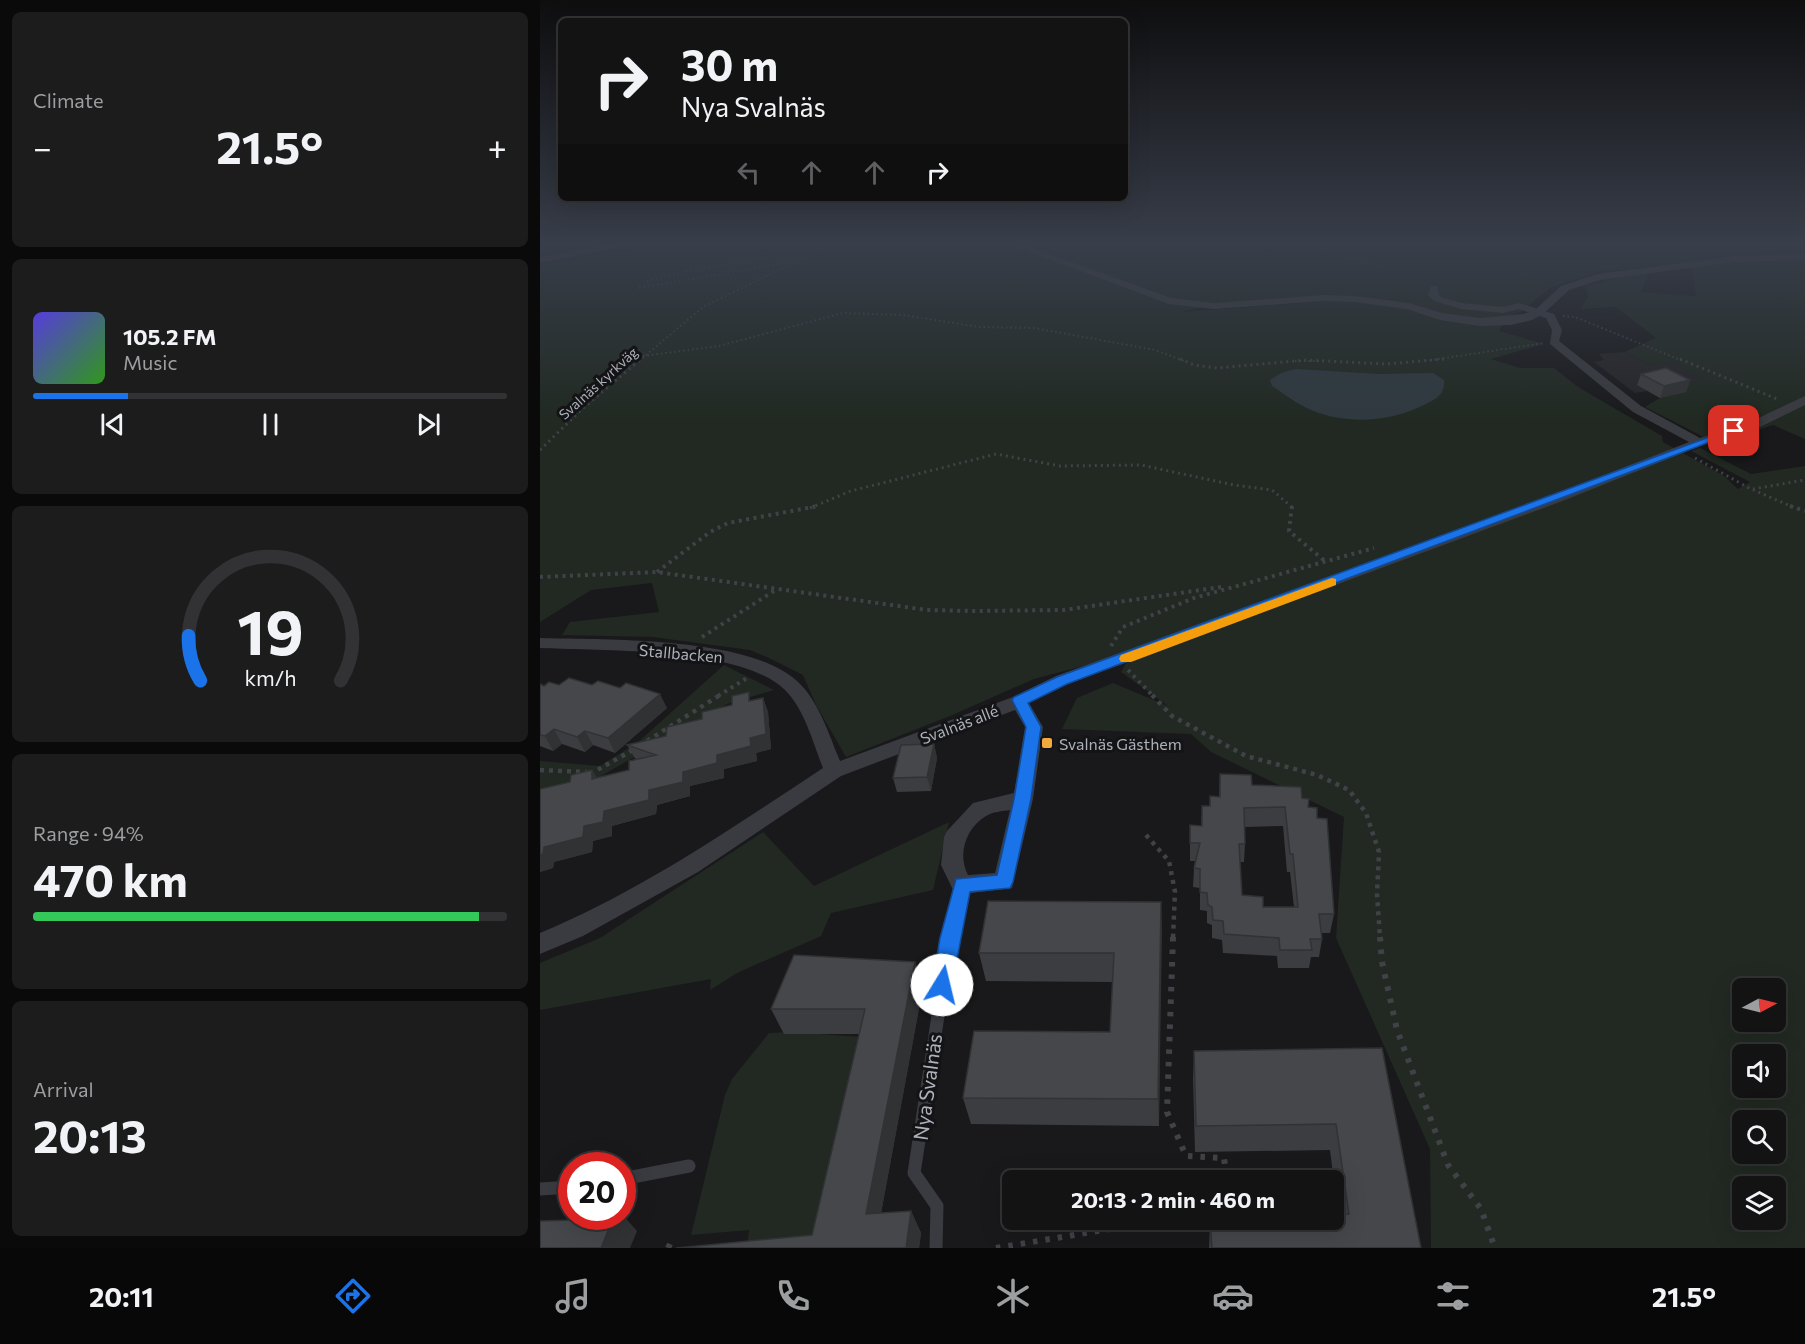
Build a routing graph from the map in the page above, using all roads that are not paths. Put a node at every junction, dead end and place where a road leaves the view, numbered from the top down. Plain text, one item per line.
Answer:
1 (1164, 304) edge
2 (1237, 304) edge
3 (1395, 304) edge
4 (1455, 304) edge
5 (1547, 304) edge
6 (1539, 312) junction
7 (1799, 403) edge
8 (1699, 442) junction
9 (540, 643) edge
10 (1019, 700) junction
11 (834, 771) junction
12 (1023, 799) junction
13 (962, 885) junction
14 (540, 944) edge
15 (689, 1166) dead end
16 (636, 1176) edge
17 (558, 1188) edge
18 (540, 1189) edge
19 (936, 1248) edge

1 - 2 street
3 - 6 street
4 - 6 street
5 - 6 street
6 - 8 street
7 - 8 street, Svalnäs allé
8 - 10 street, Svalnäs allé
9 - 11 street, Stallbacken
10 - 11 street, Svalnäs allé
10 - 12 street
11 - 14 street, Svalnäs allé
12 - 13 street
12 - 13 street
13 - 19 lane, Nya Svalnäs
15 - 16 lane
17 - 18 lane

